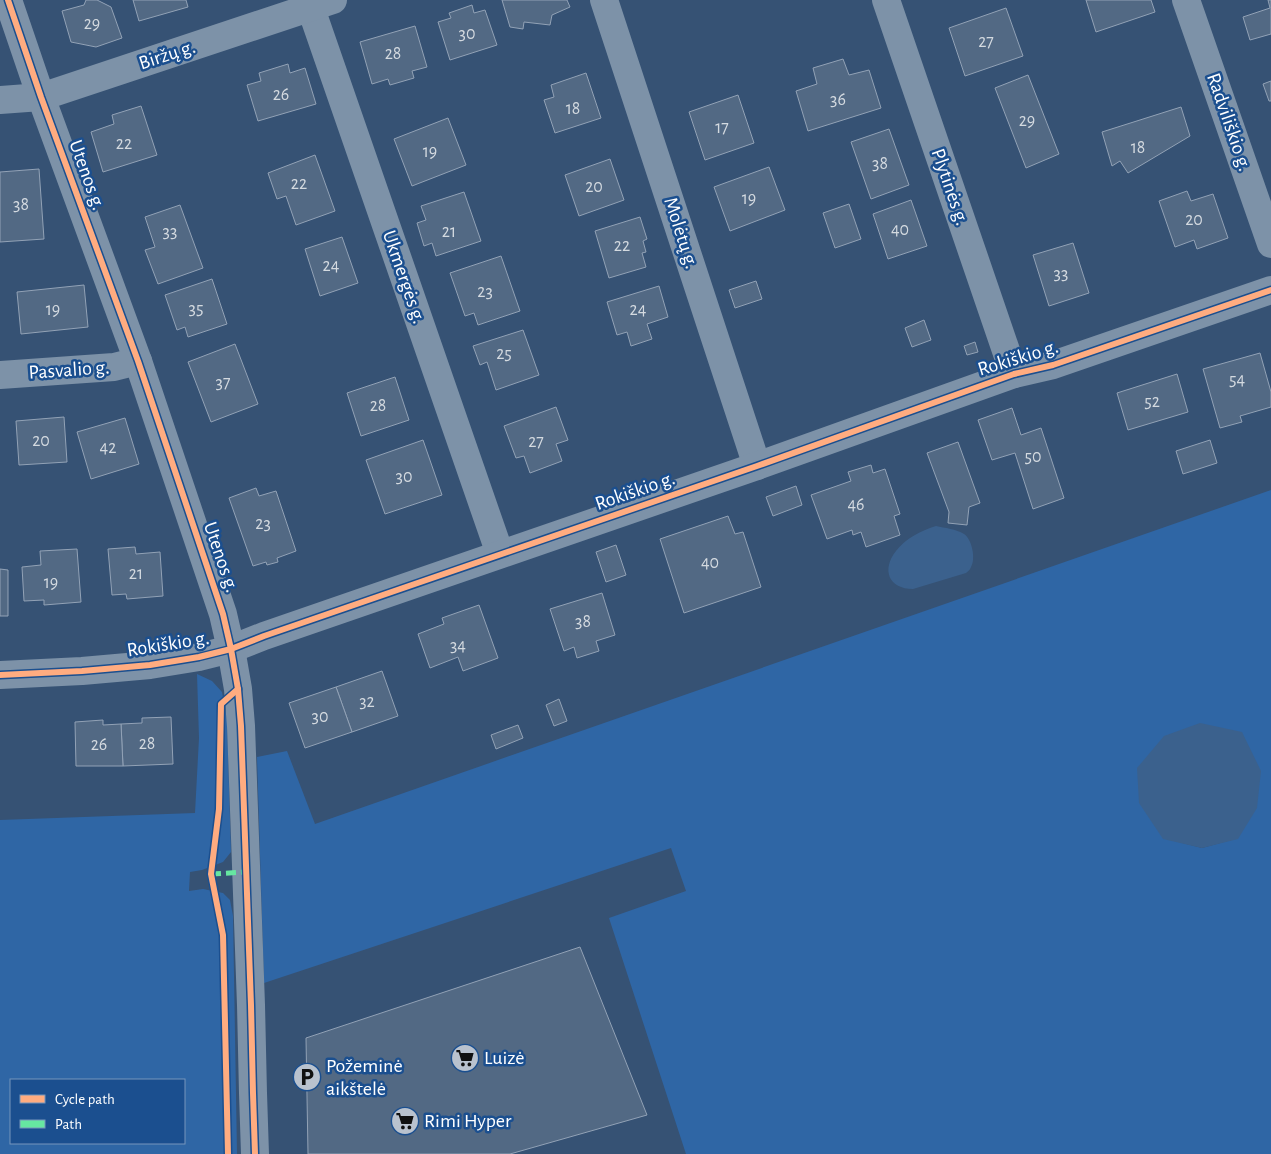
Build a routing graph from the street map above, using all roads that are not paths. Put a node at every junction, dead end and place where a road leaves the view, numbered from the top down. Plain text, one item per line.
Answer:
1 (8, 0) edge
2 (604, 0) edge
3 (886, 0) edge
4 (1186, 0) edge
5 (317, 3) edge
6 (41, 97) junction
7 (0, 100) edge
8 (1271, 244) edge
9 (1271, 290) edge
10 (138, 361) junction
11 (1014, 374) junction
12 (0, 375) edge
13 (757, 466) junction
14 (500, 554) junction
15 (231, 650) junction
16 (0, 675) edge
17 (255, 1154) edge

1 - 6 street, Utenos g.
2 - 13 street, Molėtų g.
3 - 11 street, Plytinės g.
4 - 8 street, Radviliškio g.
5 - 6 street, Biržų g.
5 - 14 street, Ukmergės g.
6 - 7 street, Biržų g.
6 - 10 street, Utenos g.
9 - 11 street, Rokiškio g.
10 - 12 street, Pasvalio g.
10 - 15 street, Utenos g.
11 - 13 street, Rokiškio g.
13 - 14 street, Rokiškio g.
14 - 15 street, Rokiškio g.
15 - 16 street, Rokiškio g.
15 - 17 street, Utenos g.

